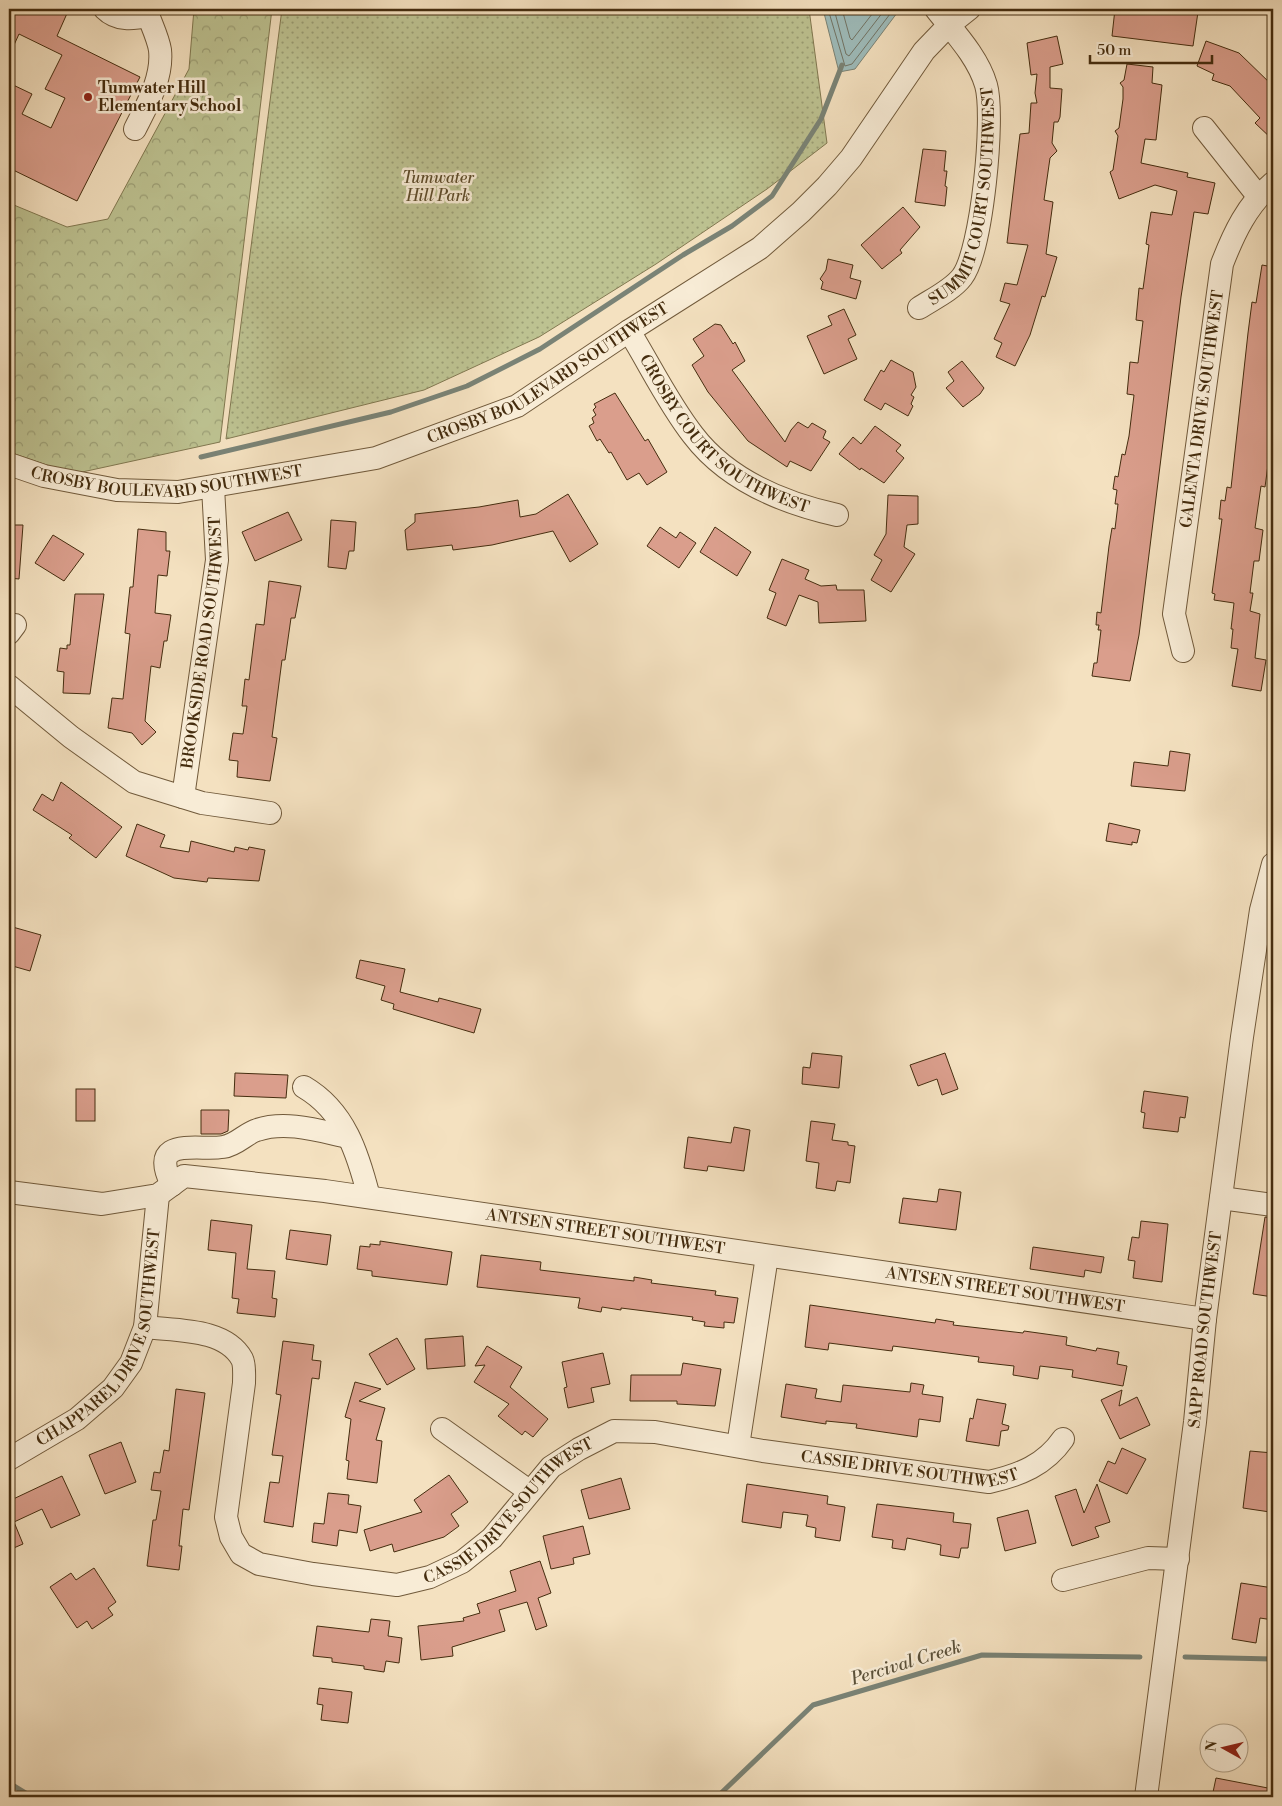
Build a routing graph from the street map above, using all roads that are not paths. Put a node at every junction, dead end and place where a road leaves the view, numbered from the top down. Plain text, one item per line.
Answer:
1 (105, 9) edge
2 (969, 9) edge
3 (147, 13) edge
4 (943, 17) edge
5 (1204, 128) dead end
6 (135, 129) dead end
7 (1266, 189) edge
8 (919, 308) dead end
9 (629, 331) junction
10 (9, 464) edge
11 (213, 487) junction
12 (837, 515) dead end
13 (1184, 651) dead end
14 (9, 686) edge
15 (183, 797) junction
16 (270, 813) dead end
17 (1273, 864) edge
18 (304, 1087) dead end
19 (348, 1137) junction
20 (165, 1190) junction
21 (9, 1192) edge
22 (369, 1198) junction
23 (1221, 1198) junction
24 (1273, 1205) edge
25 (767, 1256) junction
26 (1206, 1319) junction
27 (145, 1327) junction
28 (442, 1429) dead end
29 (1063, 1439) dead end
30 (738, 1446) junction
31 (9, 1459) edge
32 (528, 1491) junction
33 (1178, 1559) junction
34 (1063, 1580) dead end
35 (1146, 1797) edge

1 - 3 street
2 - 4 street, CROSBY BOULEVARD SOUTHWEST
3 - 6 street
4 - 8 street, SUMMIT COURT SOUTHWEST
4 - 9 street, CROSBY BOULEVARD SOUTHWEST
5 - 7 street
7 - 13 street, GALENTA DRIVE SOUTHWEST
9 - 11 street, CROSBY BOULEVARD SOUTHWEST
9 - 12 street, CROSBY COURT SOUTHWEST
10 - 11 street, CROSBY BOULEVARD SOUTHWEST
11 - 15 street, BROOKSIDE ROAD SOUTHWEST
14 - 15 street
15 - 16 street
17 - 23 street, SAPP ROAD SOUTHWEST
18 - 19 street
19 - 20 street, CHAPPAREL DRIVE SOUTHWEST
19 - 22 street
20 - 21 street, ANTSEN STREET SOUTHWEST
20 - 22 street, ANTSEN STREET SOUTHWEST
20 - 27 street, CHAPPAREL DRIVE SOUTHWEST
22 - 25 street, ANTSEN STREET SOUTHWEST
23 - 24 street
23 - 26 street, SAPP ROAD SOUTHWEST
25 - 26 street, ANTSEN STREET SOUTHWEST
25 - 30 street
26 - 33 street, SAPP ROAD SOUTHWEST
27 - 31 street, CHAPPAREL DRIVE SOUTHWEST
27 - 32 street, CASSIE DRIVE SOUTHWEST
28 - 32 street
29 - 30 street, CASSIE DRIVE SOUTHWEST
30 - 32 street, CASSIE DRIVE SOUTHWEST
33 - 34 street
33 - 35 street, SAPP ROAD SOUTHWEST

